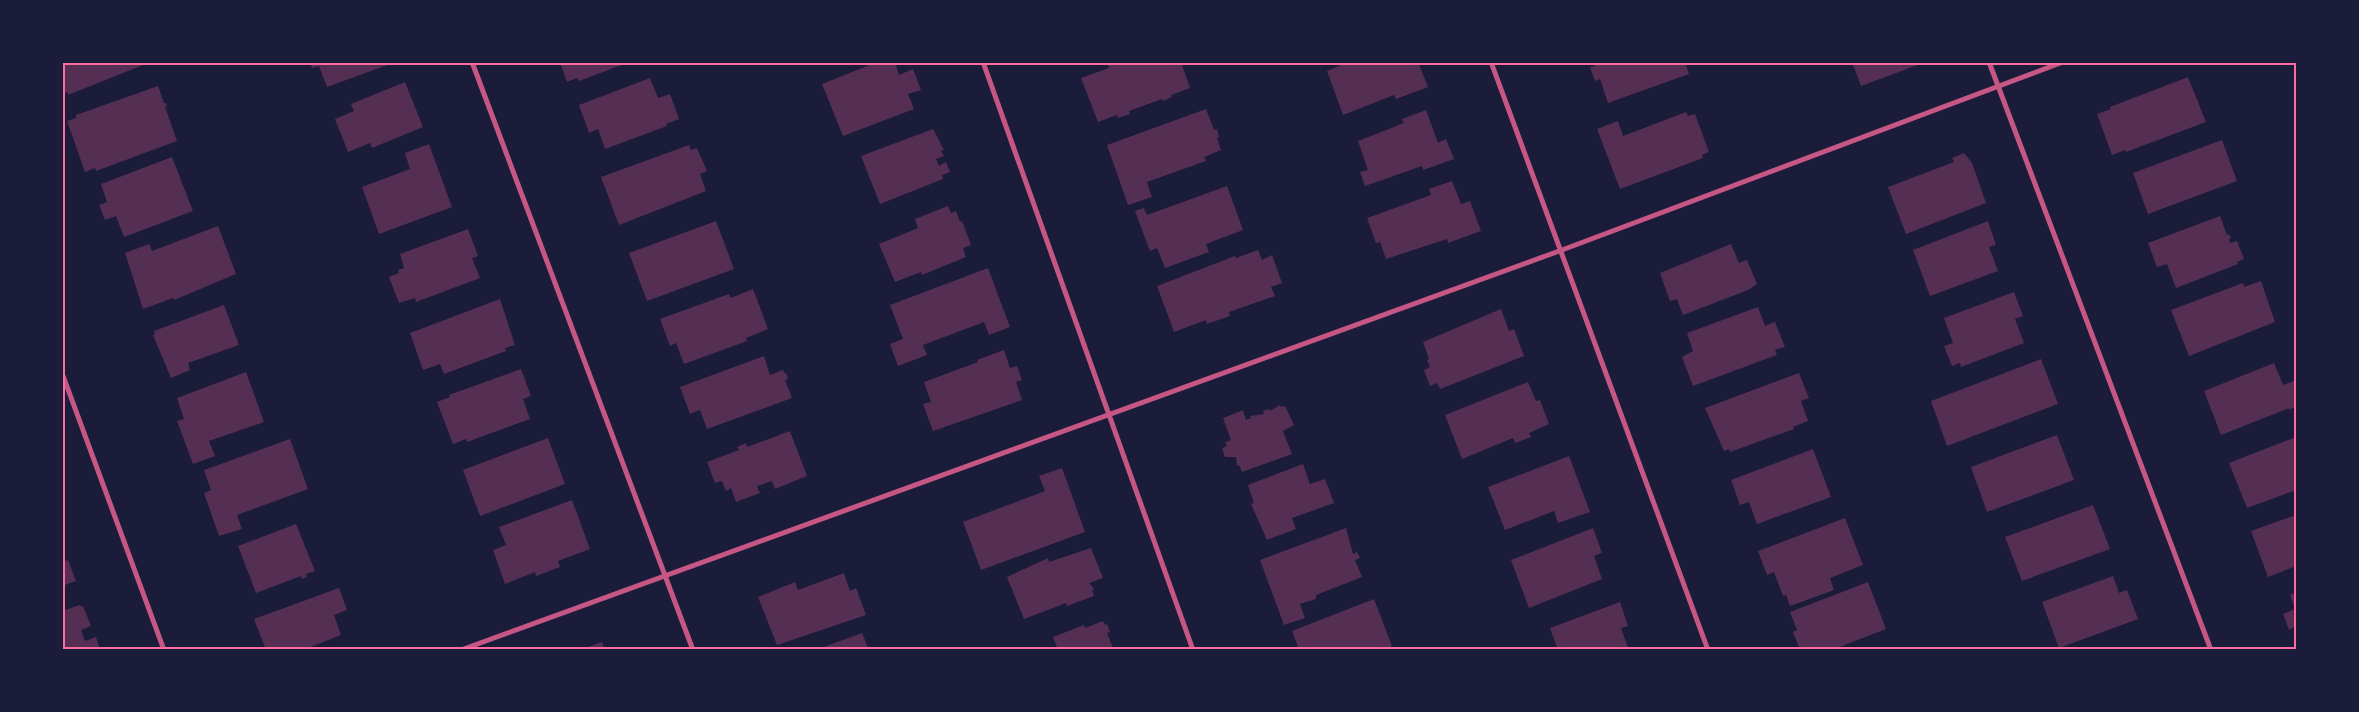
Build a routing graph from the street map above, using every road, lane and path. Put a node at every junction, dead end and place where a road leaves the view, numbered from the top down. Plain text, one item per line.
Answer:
1 (472, 62) edge
2 (983, 62) edge
3 (1491, 62) edge
4 (1989, 62) edge
5 (2063, 62) edge
6 (1998, 86) junction
7 (1562, 250) junction
8 (62, 373) edge
9 (1108, 415) junction
10 (666, 576) junction
11 (164, 650) edge
12 (461, 650) edge
13 (693, 650) edge
14 (1193, 650) edge
15 (1708, 650) edge
16 (2211, 650) edge

1 - 10 street
2 - 9 street
3 - 7 street
4 - 6 street
5 - 6 street
6 - 7 street
6 - 16 street
7 - 9 street
7 - 15 street
8 - 11 street
9 - 10 street
9 - 14 street
10 - 12 street
10 - 13 street

